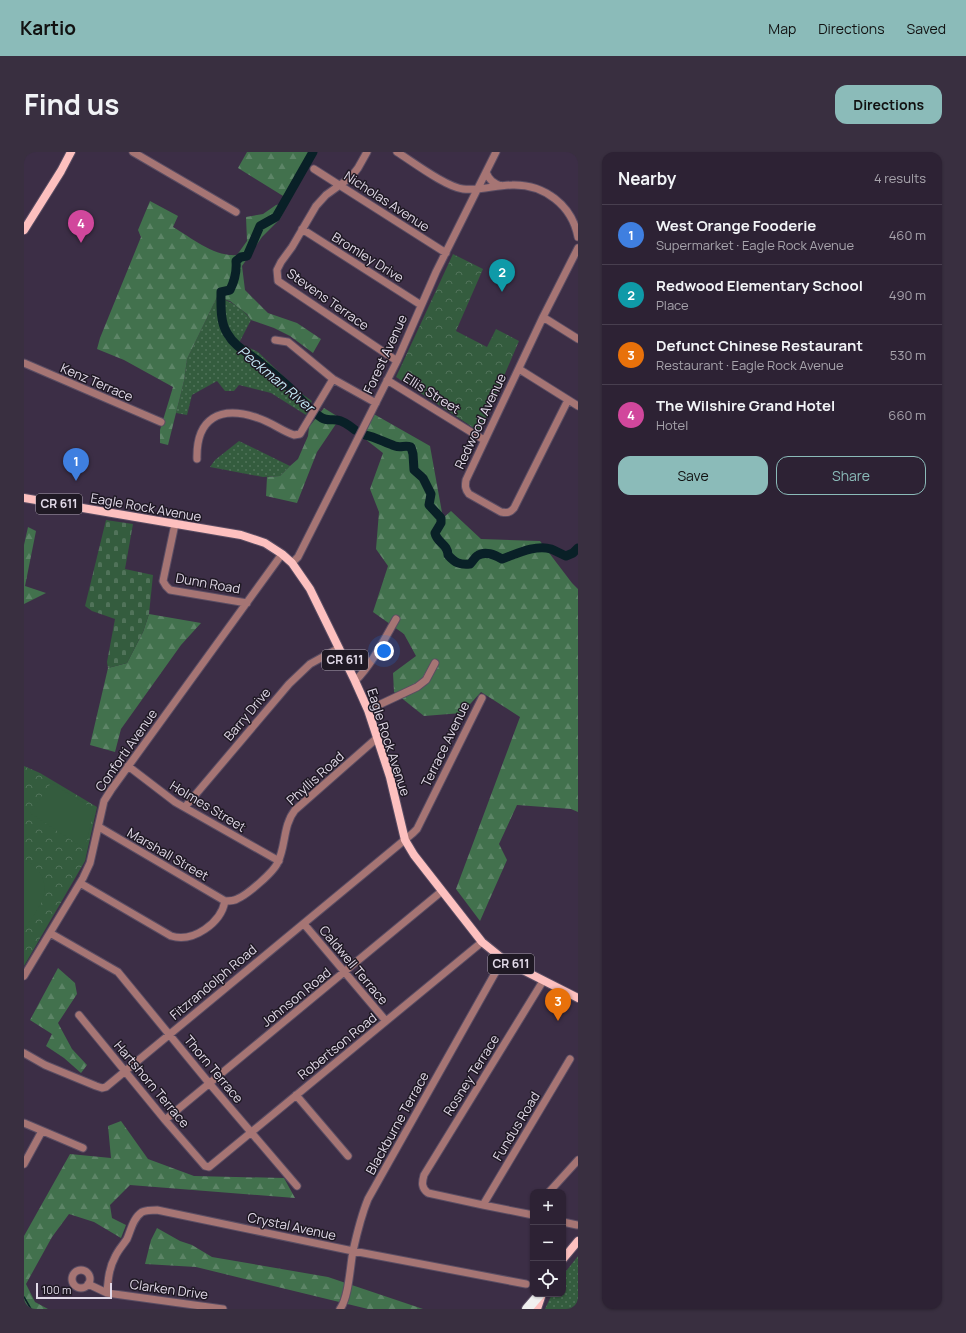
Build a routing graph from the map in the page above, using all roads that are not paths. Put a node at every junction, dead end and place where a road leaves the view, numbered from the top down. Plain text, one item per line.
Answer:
1 (72, 152) edge
2 (133, 152) edge
3 (366, 152) edge
4 (397, 152) edge
5 (496, 152) edge
6 (314, 169) dead end
7 (486, 172) junction
8 (340, 185) junction
9 (501, 186) junction
10 (478, 189) junction
11 (236, 212) dead end
12 (569, 214) junction
13 (578, 218) edge
14 (24, 230) edge
15 (302, 230) junction
16 (578, 237) edge
17 (578, 248) edge
18 (446, 253) junction
19 (421, 305) junction
20 (543, 317) junction
21 (578, 339) edge
22 (275, 340) dead end
23 (397, 361) junction
24 (24, 364) edge
25 (519, 369) junction
26 (333, 379) junction
27 (387, 380) junction
28 (568, 400) junction
29 (376, 403) junction
30 (578, 406) edge
31 (161, 422) dead end
32 (484, 440) junction
33 (197, 459) dead end
34 (24, 498) edge
35 (175, 524) junction
36 (282, 554) junction
37 (292, 563) junction
38 (247, 603) junction
39 (396, 619) dead end
40 (339, 648) junction
41 (435, 663) dead end
42 (355, 680) junction
43 (482, 698) dead end
44 (368, 710) junction
45 (377, 738) junction
46 (128, 766) junction
47 (184, 807) junction
48 (99, 827) junction
49 (404, 840) junction
50 (279, 861) junction
51 (80, 883) junction
52 (442, 891) junction
53 (225, 901) junction
54 (304, 924) junction
55 (50, 932) junction
56 (482, 942) junction
57 (502, 959) junction
58 (345, 972) junction
59 (24, 976) edge
60 (543, 981) junction
61 (578, 998) edge
62 (80, 1015) dead end
63 (386, 1021) junction
64 (169, 1034) junction
65 (24, 1053) edge
66 (570, 1059) dead end
67 (125, 1071) junction
68 (209, 1083) junction
69 (296, 1095) junction
70 (165, 1120) junction
71 (24, 1122) edge
72 (42, 1131) junction
73 (251, 1133) junction
74 (83, 1148) dead end
75 (348, 1156) dead end
76 (578, 1160) edge
77 (24, 1164) edge
78 (207, 1167) joint
79 (297, 1186) dead end
80 (552, 1189) edge
81 (483, 1205) junction
82 (530, 1213) edge
83 (566, 1223) edge
84 (577, 1225) dead end
85 (578, 1241) edge
86 (353, 1251) junction
87 (566, 1255) edge
88 (88, 1284) dead end
89 (526, 1284) dead end
90 (107, 1293) junction
91 (538, 1297) edge
92 (539, 1297) edge
93 (540, 1297) edge
94 (224, 1309) edge
95 (340, 1309) edge
96 (527, 1309) edge
97 (532, 1309) edge
98 (537, 1309) edge

1 - 14 main road
2 - 11 street
3 - 8 street, Stevens Terrace
4 - 10 street
5 - 7 street, Forest Avenue
6 - 8 street, Nicholas Avenue
7 - 9 street
7 - 10 street, Forest Avenue
8 - 15 street, Stevens Terrace
8 - 18 street, Nicholas Avenue
9 - 10 street
9 - 12 street
10 - 18 street, Forest Avenue
12 - 13 street
12 - 16 street
15 - 19 street, Bromley Drive
15 - 23 street, Stevens Terrace
17 - 20 street, Redwood Avenue
18 - 19 street, Forest Avenue
19 - 23 street, Forest Avenue
20 - 21 street
20 - 25 street, Redwood Avenue
22 - 26 street
23 - 27 street, Forest Avenue
24 - 31 street, Kenz Terrace
25 - 28 street
25 - 32 street, Redwood Avenue
26 - 29 street
26 - 33 street
27 - 29 street, Forest Avenue
27 - 32 street, Ellis Street
28 - 30 street
28 - 32 street, Redwood Avenue
29 - 37 street, Forest Avenue
34 - 35 main road, Eagle Rock Avenue / CR 611
35 - 36 main road, Eagle Rock Avenue / CR 611
35 - 38 street, Dunn Road
36 - 37 main road, Eagle Rock Avenue / CR 611
36 - 38 street, Conforti Avenue
37 - 40 main road, Eagle Rock Avenue / CR 611
38 - 46 street, Conforti Avenue
39 - 42 street
40 - 42 main road, Eagle Rock Avenue / CR 611
40 - 47 street, Barry Drive
41 - 44 street
42 - 44 main road, Eagle Rock Avenue / CR 611
43 - 49 street, Terrace Avenue
44 - 45 main road, Eagle Rock Avenue / CR 611
45 - 49 main road, Eagle Rock Avenue / CR 611
45 - 50 street, Phyllis Road
46 - 47 street, Holmes Street
46 - 48 street, Conforti Avenue
47 - 50 street, Holmes Street
48 - 51 street, Conforti Avenue
48 - 53 street, Marshall Street
49 - 52 main road, Eagle Rock Avenue / CR 611
49 - 54 street, Fitzrandolph Road
50 - 53 street, Phyllis Road
51 - 53 street
51 - 55 street, Conforti Avenue
52 - 56 main road, Eagle Rock Avenue / CR 611
52 - 58 street, Johnson Road
54 - 58 street, Caldwell Terrace
54 - 64 street, Fitzrandolph Road
55 - 59 street, Conforti Avenue
55 - 64 street, Thorn Terrace
56 - 57 main road, Eagle Rock Avenue / CR 611
56 - 63 street, Robertson Road
57 - 60 main road, Eagle Rock Avenue / CR 611
57 - 86 street, Blackburne Terrace
58 - 63 street, Caldwell Terrace
58 - 68 street, Johnson Road
60 - 61 main road, Eagle Rock Avenue / CR 611
60 - 81 street, Rosney Terrace
62 - 67 street, Hartshorn Terrace
63 - 69 street, Robertson Road
64 - 67 street, Fitzrandolph Road
64 - 68 street, Thorn Terrace
65 - 67 street, Fitzrandolph Road
66 - 81 street, Fundus Road
67 - 70 street, Hartshorn Terrace
68 - 70 street, Johnson Road
68 - 73 street, Thorn Terrace
69 - 73 street, Robertson Road
69 - 75 street
70 - 78 street, Hartshorn Terrace
71 - 72 street
72 - 74 street
72 - 77 street
73 - 78 street, Robertson Road
73 - 79 street, Thorn Terrace
76 - 80 street
81 - 82 street
83 - 84 street
85 - 87 main road
86 - 89 street, Crystal Avenue
86 - 90 street, Crystal Avenue
86 - 95 street, Blackburne Terrace
88 - 90 street, Clarken Drive
90 - 94 street, Clarken Drive
91 - 96 highway
92 - 97 main road
93 - 98 main road

